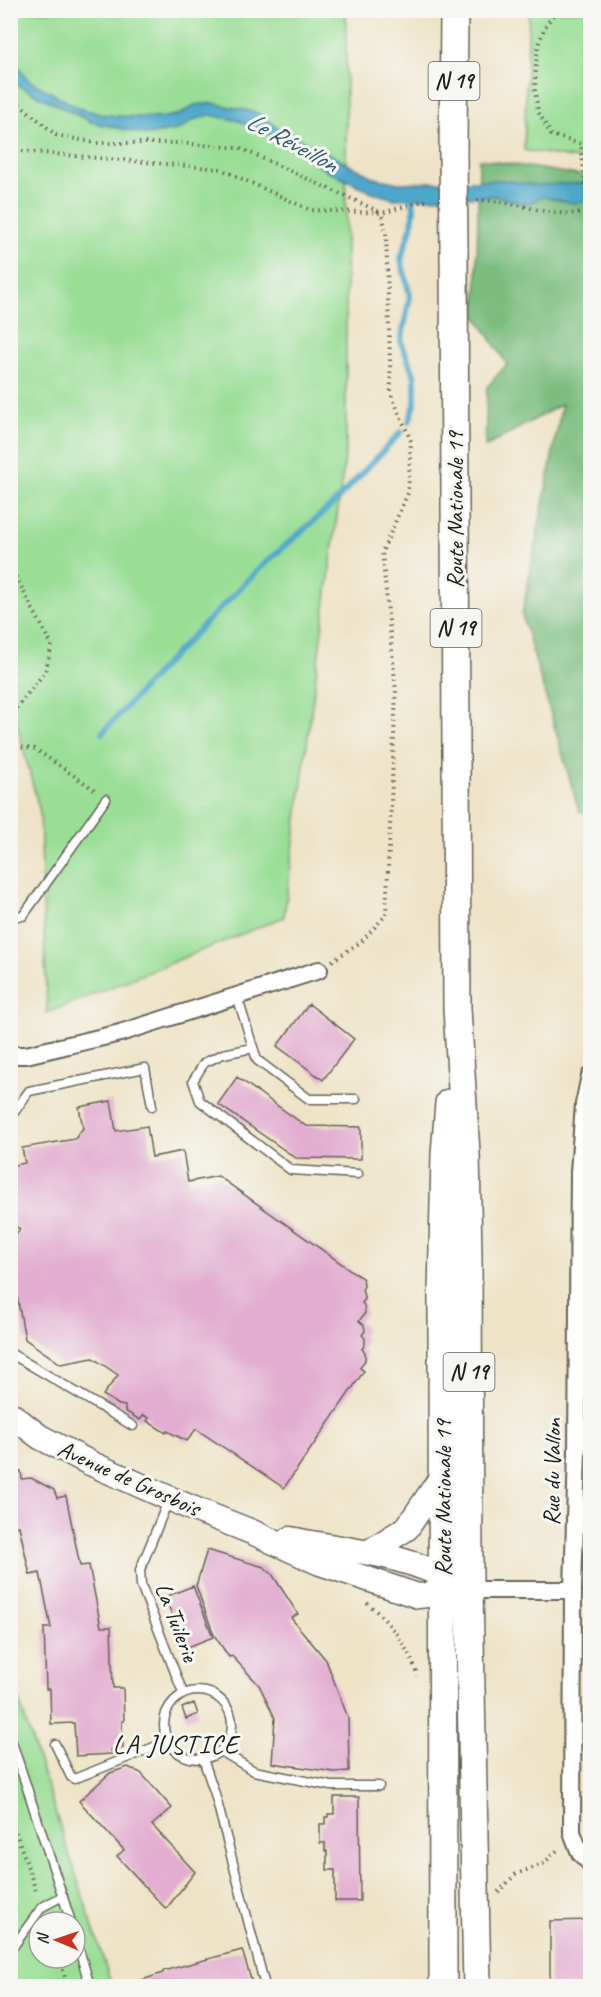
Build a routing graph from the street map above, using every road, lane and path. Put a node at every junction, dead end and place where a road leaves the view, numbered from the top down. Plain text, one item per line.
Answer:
1 (454, 10) edge
2 (556, 10) edge
3 (10, 96) edge
4 (10, 150) edge
5 (389, 210) dead end
6 (531, 210) dead end
7 (590, 212) edge
8 (382, 213) junction
9 (10, 566) edge
10 (10, 716) edge
11 (10, 749) edge
12 (106, 799) joint
13 (10, 916) edge
14 (319, 970) joint
15 (237, 996) junction
16 (457, 1009) junction
17 (253, 1048) junction
18 (10, 1055) edge
19 (591, 1076) edge
20 (356, 1099) dead end
21 (152, 1106) dead end
22 (10, 1118) edge
23 (358, 1174) dead end
24 (10, 1353) edge
25 (10, 1414) edge
26 (132, 1426) dead end
27 (443, 1475) junction
28 (170, 1498) junction
29 (252, 1532) junction
30 (369, 1552) junction
31 (443, 1589) junction
32 (573, 1590) junction
33 (361, 1598) dead end
34 (420, 1680) dead end
35 (183, 1694) junction
36 (10, 1736) edge
37 (169, 1741) junction
38 (55, 1744) dead end
39 (221, 1751) junction
40 (203, 1759) junction
41 (379, 1786) dead end
42 (10, 1815) edge
43 (566, 1852) dead end
44 (591, 1863) edge
45 (63, 1896) junction
46 (492, 1898) dead end
47 (42, 1907) junction
48 (67, 1910) edge
49 (10, 1951) edge
50 (63, 1970) edge
51 (85, 1970) edge
52 (68, 1986) edge
53 (90, 1986) edge
54 (265, 1986) edge
55 (443, 1986) edge
56 (477, 1986) edge

1 - 16 main road, Route Nationale 19 / N 19, bridge
2 - 7 path
3 - 8 path
4 - 8 path
5 - 8 path
6 - 7 path
8 - 14 path
9 - 10 path
11 - 12 path
12 - 13 lane
14 - 15 street
15 - 17 lane
15 - 18 street
16 - 27 main road, Route Nationale 19 / N 19
16 - 31 main road, Route Nationale 19 / N 19
17 - 20 lane
17 - 23 lane
19 - 32 street, Rue du Vallon
21 - 22 lane
24 - 26 lane
25 - 28 street, Avenue de Grosbois
27 - 30 street
27 - 31 main road, Route Nationale 19 / N 19
28 - 29 street, Avenue de Grosbois
28 - 35 lane, La Tuilerie
29 - 30 street, Avenue de Grosbois
29 - 31 street, Avenue de Grosbois
30 - 31 street, Avenue de Grosbois
31 - 32 street
31 - 55 main road, Route Nationale 19 / N 19
31 - 56 main road, Route Nationale 19 / N 19
32 - 44 street, Rue du Vallon
33 - 34 path
35 - 37 lane
35 - 39 lane
36 - 45 lane
37 - 38 lane
37 - 40 lane
39 - 40 lane
39 - 41 lane
40 - 54 lane
42 - 47 path
43 - 46 path
45 - 47 lane
45 - 48 lane
47 - 49 lane
50 - 52 path
51 - 53 lane

